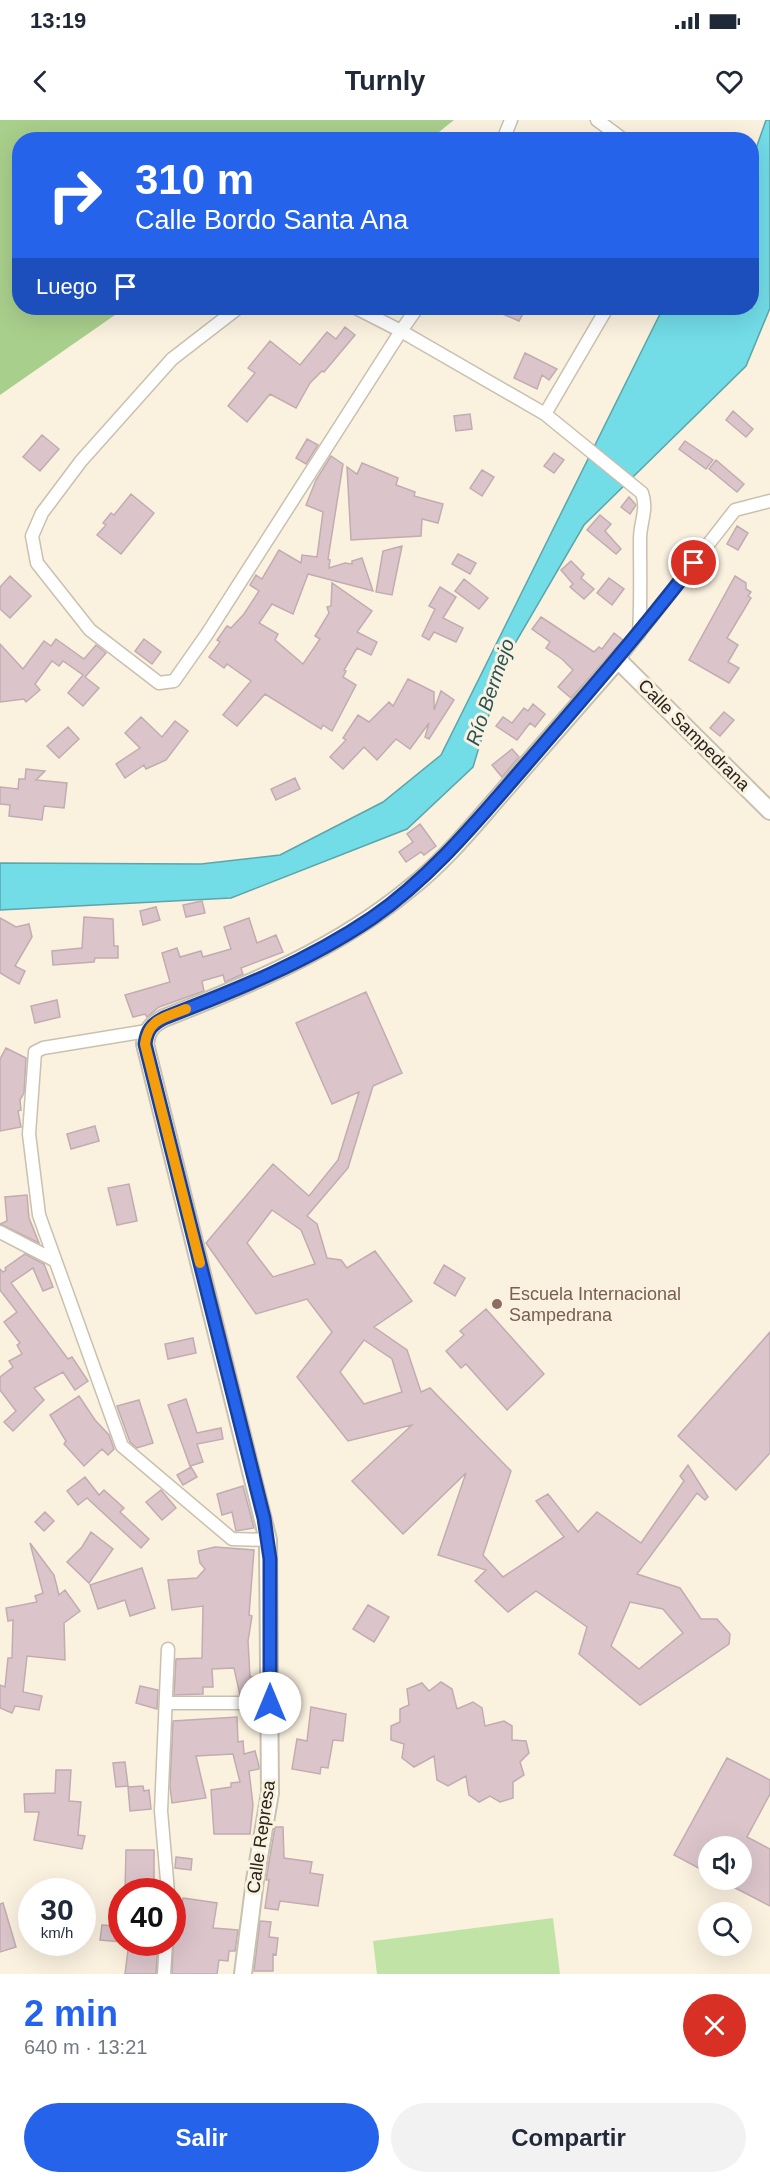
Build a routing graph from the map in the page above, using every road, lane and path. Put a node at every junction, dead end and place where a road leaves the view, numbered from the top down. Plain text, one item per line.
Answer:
1 (597, 120) edge
2 (613, 132) edge
3 (229, 315) edge
4 (370, 315) edge
5 (412, 315) edge
6 (603, 315) edge
7 (401, 331) junction
8 (545, 414) junction
9 (770, 501) edge
10 (639, 634) junction
11 (618, 660) junction
12 (770, 810) edge
13 (147, 1031) junction
14 (0, 1232) edge
15 (54, 1260) junction
16 (268, 1540) junction
17 (168, 1649) dead end
18 (167, 1703) junction
19 (270, 1703) junction
20 (167, 1878) edge
21 (165, 1956) edge
22 (164, 1974) edge
23 (243, 1974) edge

1 - 2 street
3 - 7 street
4 - 7 street
5 - 7 street
6 - 8 street
7 - 8 street
8 - 10 street
9 - 10 street
10 - 11 street
11 - 12 street, Calle Sampedrana
11 - 13 street
13 - 15 street
13 - 16 street, Calle Represa
14 - 15 street
15 - 16 street
16 - 19 street, Calle Represa
17 - 18 street
18 - 19 street
18 - 20 street
19 - 23 street, Calle Represa
21 - 22 street

